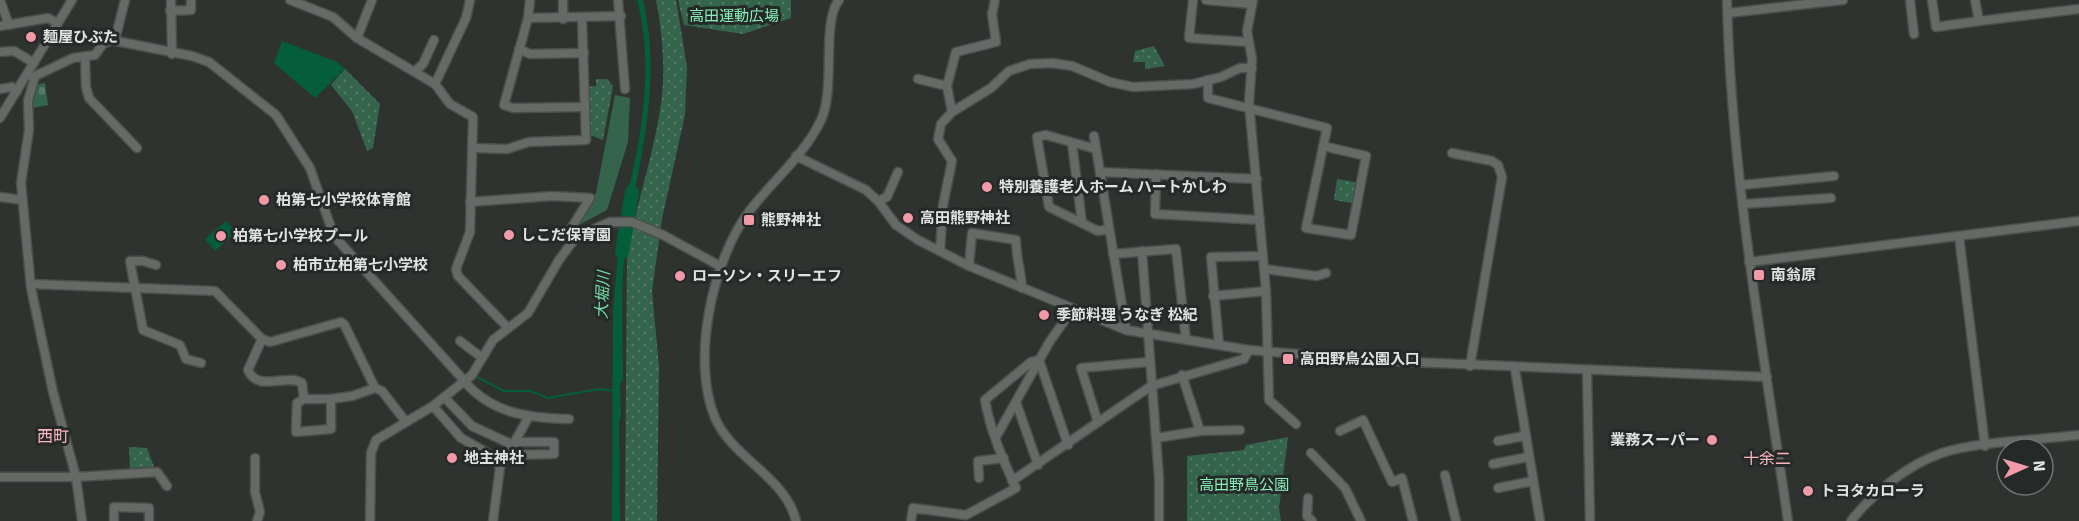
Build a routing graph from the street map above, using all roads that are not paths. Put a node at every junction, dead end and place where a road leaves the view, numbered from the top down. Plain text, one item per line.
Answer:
1 (0, 0) edge
2 (72, 0) edge
3 (124, 0) edge
4 (171, 0) edge
5 (191, 0) edge
6 (290, 0) edge
7 (372, 0) edge
8 (470, 0) edge
9 (530, 0) edge
10 (563, 0) edge
11 (618, 0) edge
12 (994, 0) edge
13 (1192, 0) edge
14 (1206, 0) edge
15 (1727, 0) edge
16 (1843, 0) edge
17 (1910, 0) edge
18 (1932, 0) edge
19 (1975, 0) edge
20 (836, 1) edge
21 (1252, 2) edge
22 (2079, 9) edge
23 (170, 11) junction
24 (1728, 13) junction
25 (621, 16) junction
26 (528, 18) junction
27 (582, 18) junction
28 (563, 19) junction
29 (1979, 21) junction
30 (58, 22) junction
31 (4, 26) edge
32 (1914, 34) dead end
33 (357, 38) junction
34 (115, 40) junction
35 (434, 40) dead end
36 (1248, 42) junction
37 (519, 48) junction
38 (0, 52) edge
39 (584, 53) junction
40 (172, 54) junction
41 (85, 57) junction
42 (34, 63) junction
43 (1252, 68) junction
44 (415, 71) junction
45 (31, 76) junction
46 (918, 79) dead end
47 (1208, 80) junction
48 (435, 84) junction
49 (947, 86) junction
50 (0, 89) edge
51 (625, 89) dead end
52 (17, 91) junction
53 (585, 107) junction
54 (1250, 109) junction
55 (952, 112) junction
56 (0, 118) edge
57 (1094, 136) dead end
58 (1072, 143) junction
59 (1323, 146) junction
60 (137, 148) dead end
61 (472, 148) junction
62 (1096, 149) junction
63 (1452, 153) dead end
64 (796, 156) junction
65 (898, 172) dead end
66 (1100, 172) junction
67 (1156, 174) junction
68 (1834, 176) dead end
69 (1257, 179) junction
70 (1742, 184) junction
71 (0, 197) edge
72 (1831, 198) dead end
73 (22, 200) junction
74 (878, 201) junction
75 (470, 202) junction
76 (1743, 204) junction
77 (1260, 219) junction
78 (2079, 221) edge
79 (1082, 223) junction
80 (1109, 229) junction
81 (577, 236) junction
82 (1959, 237) junction
83 (940, 251) junction
84 (1142, 251) junction
85 (1113, 254) junction
86 (1263, 256) junction
87 (1749, 262) junction
88 (156, 265) dead end
89 (720, 266) junction
90 (969, 266) junction
91 (1264, 269) junction
92 (1326, 273) dead end
93 (31, 284) junction
94 (133, 288) junction
95 (1022, 288) junction
96 (1266, 291) junction
97 (1213, 296) junction
98 (1073, 309) junction
99 (508, 328) junction
100 (1126, 330) junction
101 (1149, 334) junction
102 (262, 339) junction
103 (1186, 340) junction
104 (460, 341) dead end
105 (1219, 345) junction
106 (1248, 350) junction
107 (1269, 352) junction
108 (481, 357) junction
109 (1039, 360) junction
110 (1148, 362) junction
111 (201, 363) dead end
112 (1470, 366) junction
113 (1515, 369) junction
114 (1587, 371) junction
115 (1182, 375) junction
116 (1767, 377) junction
117 (464, 381) junction
118 (1151, 386) junction
119 (375, 388) junction
120 (444, 397) junction
121 (304, 399) junction
122 (331, 399) junction
123 (1016, 402) junction
124 (433, 406) junction
125 (528, 418) junction
126 (569, 419) dead end
127 (406, 422) junction
128 (1098, 422) junction
129 (1296, 424) dead end
130 (1240, 430) dead end
131 (1340, 430) dead end
132 (1200, 431) junction
133 (2079, 435) edge
134 (1524, 436) junction
135 (996, 437) junction
136 (1156, 438) junction
137 (1498, 441) dead end
138 (514, 443) junction
139 (1068, 445) junction
140 (1985, 446) junction
141 (1311, 453) dead end
142 (507, 455) junction
143 (1528, 457) junction
144 (255, 458) dead end
145 (1004, 458) junction
146 (1493, 464) dead end
147 (1038, 465) junction
148 (500, 467) junction
149 (1445, 475) dead end
150 (0, 477) edge
151 (76, 477) junction
152 (979, 478) dead end
153 (1012, 481) junction
154 (1533, 481) junction
155 (167, 486) dead end
156 (1498, 488) dead end
157 (1308, 498) dead end
158 (952, 517) edge
159 (1855, 520) edge
160 (82, 521) edge
161 (114, 521) edge
162 (149, 521) edge
163 (257, 521) edge
164 (370, 521) edge
165 (493, 521) edge
166 (796, 521) edge
167 (911, 521) edge
168 (1159, 521) edge
169 (1312, 521) edge
170 (1361, 521) edge
171 (1413, 521) edge
172 (1455, 521) edge
173 (1540, 521) edge
174 (1590, 521) edge
175 (1788, 521) edge

1 - 31 street
2 - 30 street
3 - 34 street
4 - 23 street
5 - 23 street
6 - 33 street
7 - 33 street
8 - 48 street
9 - 26 street
10 - 28 street
11 - 25 street
12 - 49 street
13 - 36 street
14 - 21 street
15 - 24 street
16 - 24 street
17 - 32 street
18 - 29 street
19 - 29 street
20 - 64 street
21 - 36 street
22 - 29 street
23 - 40 street
24 - 70 street
25 - 27 street
25 - 51 street
26 - 28 street
26 - 37 street
27 - 28 street
27 - 39 street
30 - 31 street
30 - 42 street
33 - 44 street
34 - 40 street
34 - 41 street
35 - 44 street
36 - 43 street
37 - 39 street
37 - 53 street
38 - 42 street
39 - 53 street
40 - 117 street
41 - 45 street
41 - 60 street
42 - 45 street
43 - 47 street
43 - 54 street
44 - 48 street
45 - 52 street
45 - 73 street
46 - 49 street
47 - 54 street
47 - 55 street
48 - 61 street
49 - 55 street
50 - 52 street
52 - 56 street
53 - 61 street
54 - 59 street
54 - 69 street
55 - 83 street
57 - 62 street
58 - 62 street
58 - 79 street
58 - 79 street
59 - 59 street
61 - 75 street
62 - 66 street
63 - 112 street
64 - 74 street
64 - 89 street
65 - 74 street
66 - 67 street
66 - 80 street
67 - 69 street
67 - 77 street
68 - 70 street
69 - 77 street
70 - 76 street
71 - 73 street
72 - 76 street
73 - 93 street
74 - 83 street
75 - 81 street
75 - 99 street
76 - 87 street
77 - 86 street
78 - 82 street
79 - 80 street
80 - 85 street
81 - 89 street
81 - 99 street
82 - 87 street
82 - 140 street
83 - 90 street
84 - 85 street
84 - 101 street
84 - 103 street
85 - 100 street
86 - 91 street
86 - 97 street
87 - 116 street
88 - 94 street
89 - 166 street
90 - 95 street
90 - 95 street
91 - 92 street
91 - 96 street
93 - 94 street
93 - 151 street
94 - 102 street
94 - 111 street
95 - 98 street
96 - 97 street
96 - 107 street
97 - 105 street
98 - 100 street
98 - 109 street
99 - 108 street
100 - 101 street
101 - 103 street
101 - 110 street
102 - 119 street
102 - 121 street
103 - 105 street
104 - 108 street
105 - 106 street
106 - 107 street
106 - 115 street
107 - 112 street
107 - 129 street
108 - 117 street
109 - 123 street
109 - 135 street
109 - 139 street
110 - 118 street
110 - 128 street
112 - 113 street
113 - 114 street
113 - 134 street
114 - 116 street
114 - 174 street
115 - 118 street
115 - 132 street
116 - 175 street
117 - 120 street
117 - 125 street
118 - 128 street
118 - 136 street
119 - 122 street
119 - 127 street
120 - 124 street
120 - 138 street
121 - 122 street
121 - 122 street
123 - 135 street
123 - 147 street
124 - 127 street
124 - 148 street
125 - 126 street
125 - 138 street
127 - 164 street
128 - 139 street
130 - 132 street
131 - 171 street
132 - 136 street
133 - 140 street
134 - 137 street
134 - 143 street
135 - 145 street
136 - 168 street
138 - 142 street
138 - 142 street
139 - 147 street
140 - 159 street
141 - 170 street
142 - 148 street
143 - 146 street
143 - 154 street
144 - 163 street
145 - 152 street
145 - 153 street
147 - 153 street
148 - 165 street
149 - 172 street
150 - 151 street
151 - 155 street
151 - 160 street
153 - 158 street
154 - 156 street
154 - 173 street
157 - 169 street
158 - 167 street
161 - 162 street

